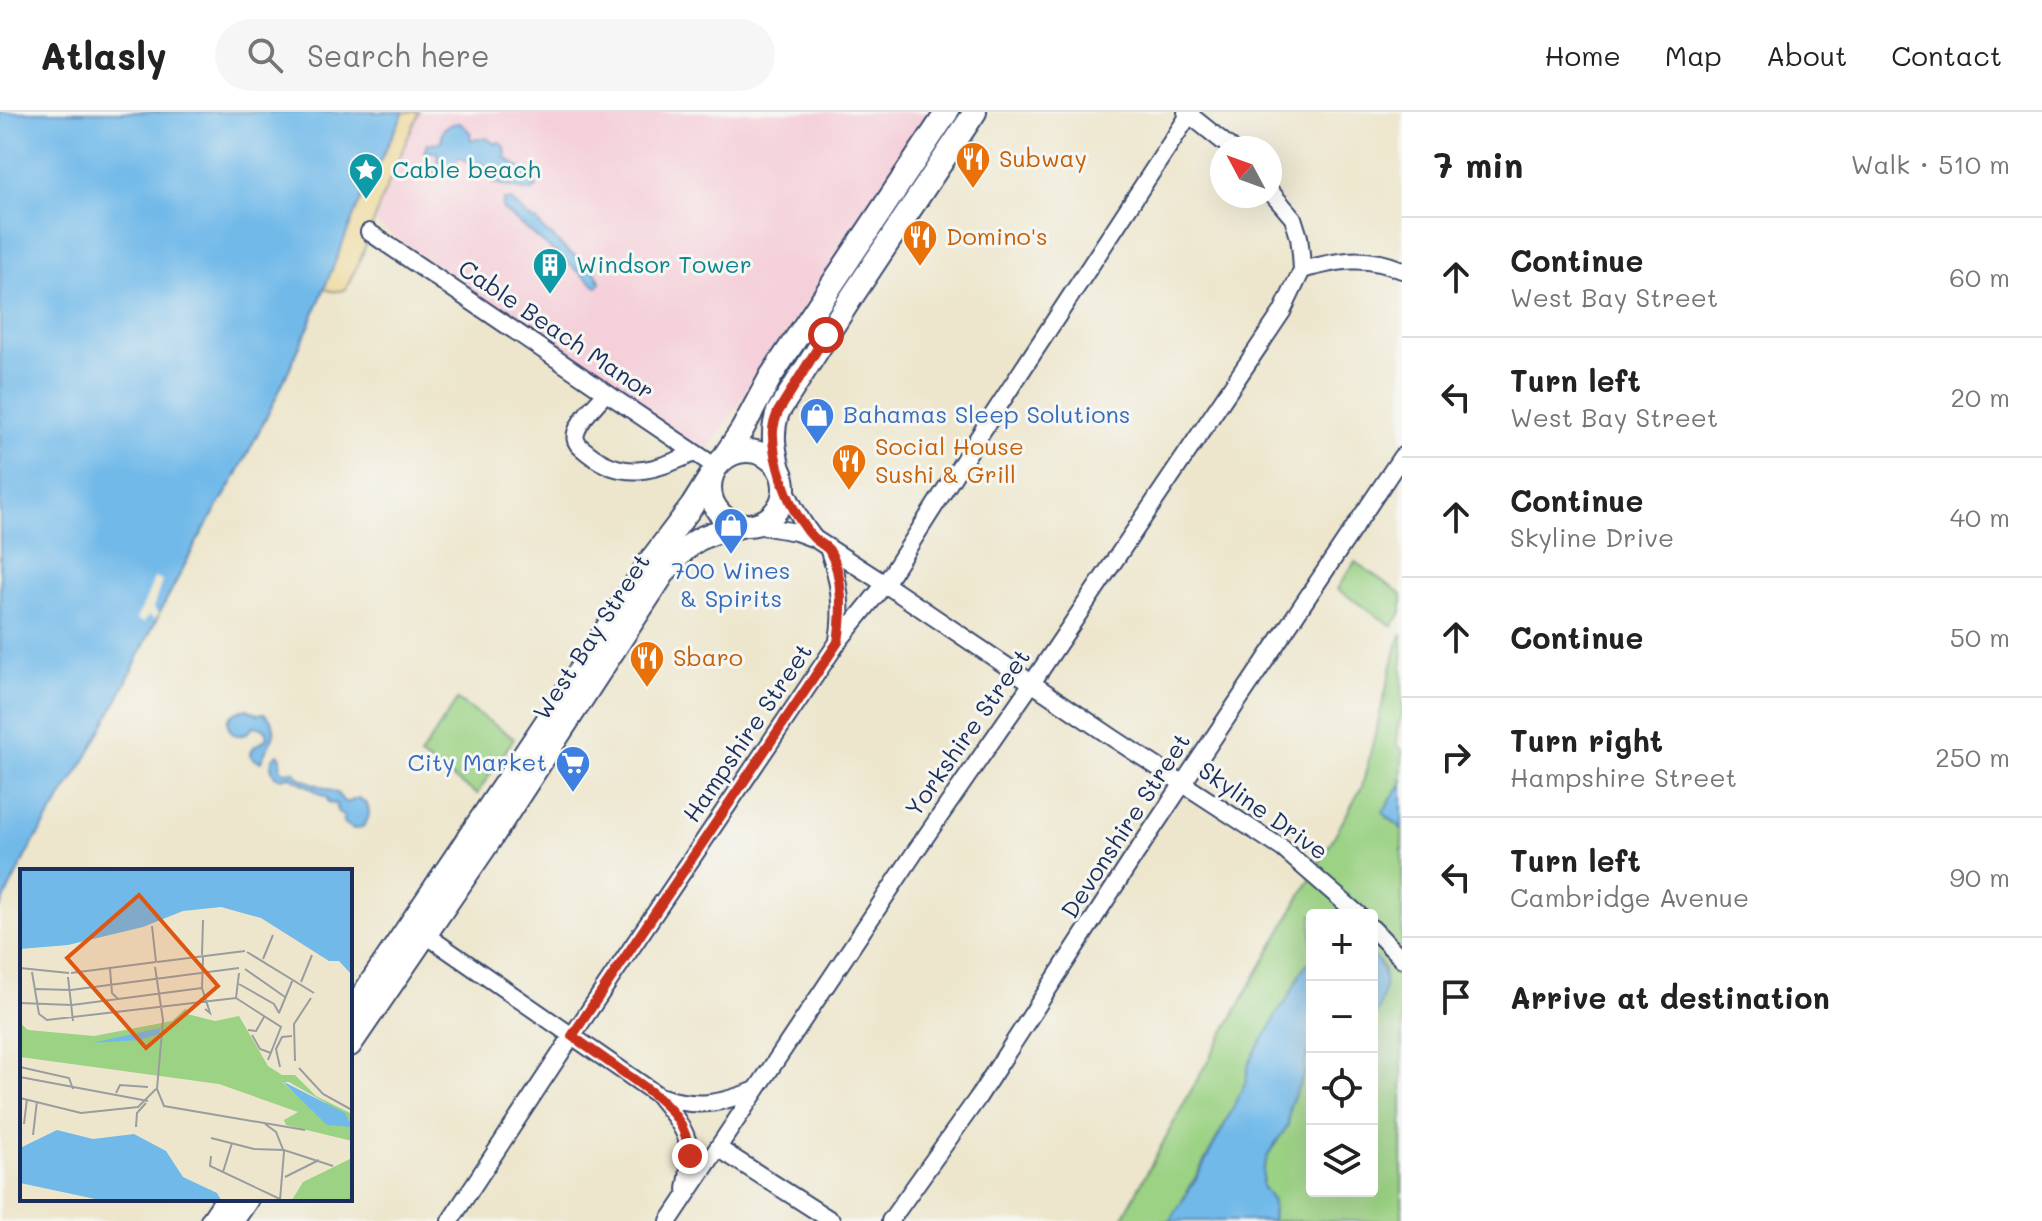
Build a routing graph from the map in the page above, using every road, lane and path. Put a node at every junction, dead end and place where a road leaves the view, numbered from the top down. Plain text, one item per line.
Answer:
1 (947, 112) edge
2 (975, 112) edge
3 (1189, 113) edge
4 (1217, 136) edge
5 (1282, 205) edge
6 (369, 232) dead end
7 (1302, 270) junction
8 (1402, 270) edge
9 (606, 393) junction
10 (694, 453) junction
11 (1402, 456) edge
12 (716, 467) junction
13 (781, 476) junction
14 (749, 525) junction
15 (821, 544) junction
16 (885, 584) junction
17 (838, 642) junction
18 (1032, 683) junction
19 (1183, 783) junction
20 (1352, 909) edge
21 (1378, 934) edge
22 (426, 935) junction
23 (1402, 959) edge
24 (352, 1011) edge
25 (572, 1036) junction
26 (352, 1042) edge
27 (756, 1090) junction
28 (659, 1096) junction
29 (718, 1148) junction
30 (684, 1199) junction
31 (226, 1201) edge
32 (246, 1201) edge
33 (212, 1221) edge
34 (232, 1221) edge
35 (450, 1221) edge
36 (669, 1221) edge
37 (832, 1221) edge
38 (890, 1221) edge

1 - 12 main road, West Bay Street
2 - 13 main road
3 - 4 street
3 - 16 street, Hampshire Street
5 - 7 street
6 - 9 street, Cable Beach Manor
7 - 8 street
7 - 18 street, Yorkshire Street
9 - 10 street, Cable Beach Manor
9 - 10 street
10 - 12 street, Cable Beach Manor
11 - 19 street, Devonshire Street
12 - 13 main road
12 - 14 main road
12 - 24 main road, West Bay Street
13 - 14 main road
13 - 15 street, Skyline Drive
14 - 15 street, Skyline Drive
14 - 22 main road, West Bay Street
15 - 16 street, Skyline Drive
15 - 17 street
16 - 17 street, Hampshire Street
16 - 18 street, Skyline Drive
17 - 25 street, Hampshire Street
18 - 19 street, Skyline Drive
18 - 27 street, Yorkshire Street
19 - 20 street, Skyline Drive
19 - 38 street, Devonshire Street
21 - 23 street
22 - 25 street
22 - 26 main road, West Bay Street
25 - 28 street
25 - 35 street, Hampshire Street
27 - 28 street
27 - 29 street, Yorkshire Street
28 - 30 street
29 - 30 street, Yorkshire Street
29 - 37 street
30 - 36 street, Yorkshire Street
31 - 33 main road
32 - 34 main road

